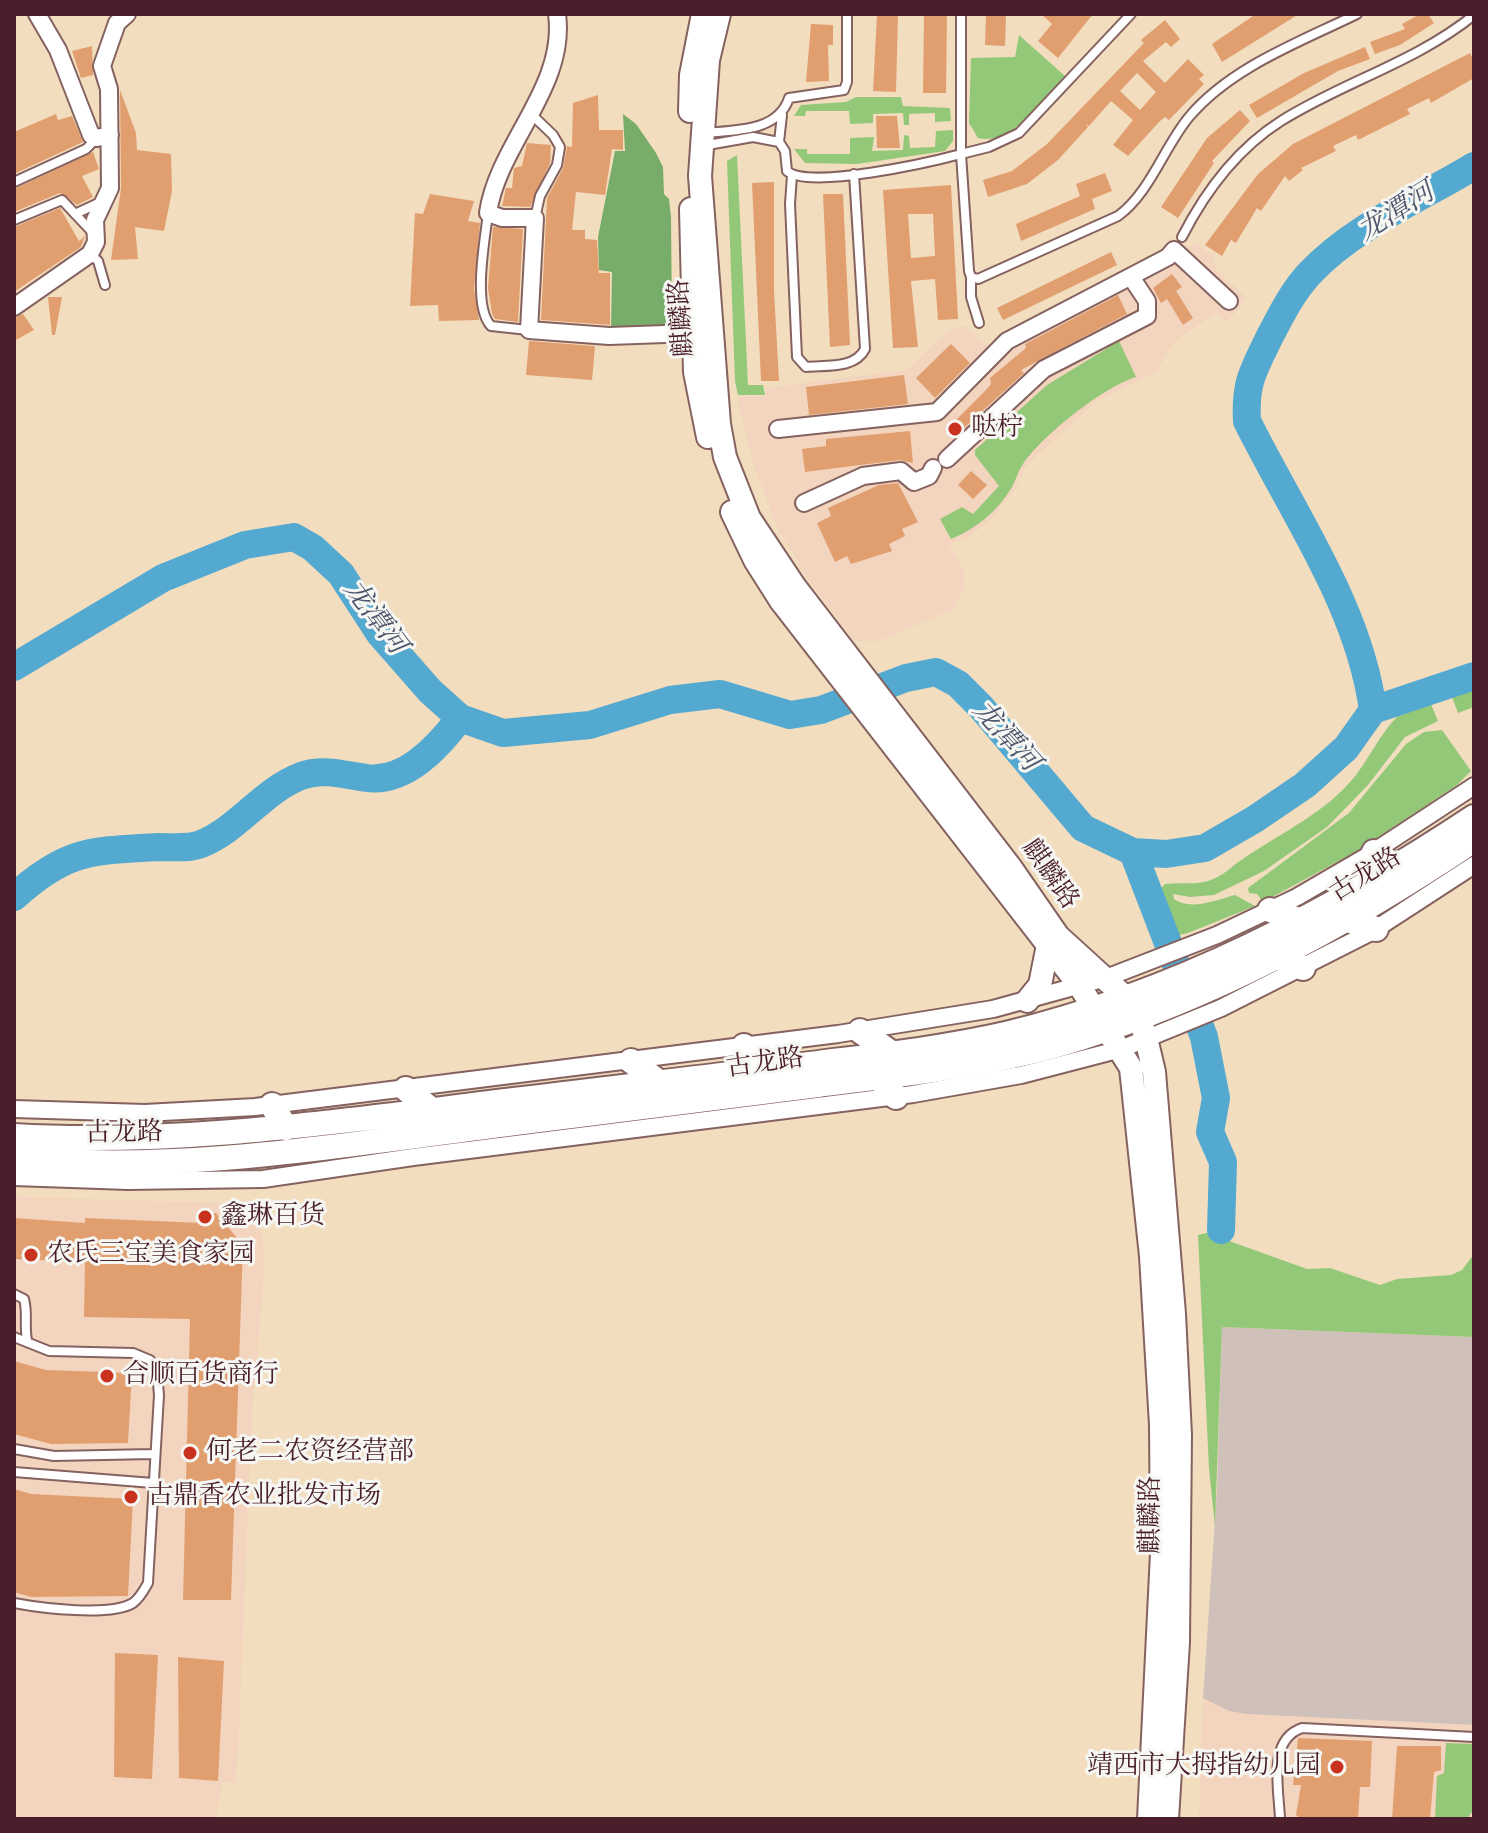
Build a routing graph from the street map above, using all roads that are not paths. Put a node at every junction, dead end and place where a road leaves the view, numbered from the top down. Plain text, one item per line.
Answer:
1 (37, 14) edge
2 (127, 14) edge
3 (557, 14) edge
4 (703, 14) edge
5 (719, 14) edge
6 (847, 14) edge
7 (961, 14) edge
8 (1131, 14) edge
9 (1357, 14) edge
10 (1474, 15) edge
11 (530, 113) junction
12 (782, 115) junction
13 (103, 136) junction
14 (702, 139) junction
15 (779, 142) junction
16 (961, 154) junction
17 (854, 174) junction
18 (792, 175) junction
19 (14, 182) edge
20 (103, 201) junction
21 (488, 213) junction
22 (75, 214) junction
23 (535, 218) junction
24 (14, 220) edge
25 (1182, 237) dead end
26 (97, 238) junction
27 (90, 254) junction
28 (971, 277) junction
29 (1131, 277) junction
30 (105, 285) dead end
31 (1229, 301) dead end
32 (14, 307) edge
33 (979, 323) dead end
34 (529, 330) junction
35 (693, 333) junction
36 (778, 429) dead end
37 (804, 503) dead end
38 (895, 732) junction
39 (1474, 786) edge
40 (1474, 817) edge
41 (1474, 840) edge
42 (1374, 852) junction
43 (1474, 865) edge
44 (1397, 867) junction
45 (1270, 910) junction
46 (1348, 920) junction
47 (1305, 922) junction
48 (1376, 929) junction
49 (1048, 945) junction
50 (1276, 957) junction
51 (1303, 968) junction
52 (1153, 974) junction
53 (1106, 978) junction
54 (1200, 980) junction
55 (1079, 985) junction
56 (1125, 997) junction
57 (1027, 1001) junction
58 (1192, 1012) junction
59 (1101, 1018) junction
60 (1143, 1028) junction
61 (860, 1031) junction
62 (744, 1046) junction
63 (1121, 1049) junction
64 (893, 1054) junction
65 (631, 1061) junction
66 (772, 1070) junction
67 (879, 1078) junction
68 (660, 1083) junction
69 (406, 1089) junction
70 (896, 1097) junction
71 (272, 1105) junction
72 (642, 1108) junction
73 (14, 1109) edge
74 (433, 1111) junction
75 (659, 1127) junction
76 (286, 1128) junction
77 (14, 1136) edge
78 (14, 1158) edge
79 (14, 1177) edge
80 (14, 1294) edge
81 (14, 1337) edge
82 (27, 1340) junction
83 (14, 1449) edge
84 (153, 1454) junction
85 (14, 1472) edge
86 (153, 1483) junction
87 (14, 1603) edge
88 (1474, 1737) edge
89 (1149, 1819) edge
90 (1167, 1819) edge
91 (1280, 1819) edge

1 - 13 street
2 - 13 street
3 - 11 street
4 - 35 main road, 麒麟路
5 - 14 main road, 麒麟路
6 - 12 lane
7 - 16 lane
8 - 16 lane
9 - 28 lane
10 - 25 lane
11 - 21 street
11 - 23 lane
12 - 14 lane
12 - 15 lane
13 - 19 lane
13 - 20 street
14 - 15 lane
14 - 38 main road, 麒麟路
15 - 18 lane
16 - 17 lane
16 - 28 lane
17 - 18 lane
17 - 18 lane
20 - 22 lane
20 - 26 street
21 - 23 street
21 - 34 lane
22 - 24 lane
22 - 26 lane
23 - 34 street
26 - 27 street
27 - 30 lane
27 - 32 street
28 - 33 lane
29 - 31 street
29 - 36 street
29 - 37 street
34 - 35 street
35 - 38 main road, 麒麟路
38 - 49 main road, 麒麟路
38 - 53 main road, 麒麟路
39 - 42 street
40 - 44 main road, 古龙路
41 - 46 main road, 古龙路
42 - 44 main road
42 - 45 street
43 - 48 street
44 - 47 main road, 古龙路
45 - 47 main road
45 - 52 street
46 - 48 main road
46 - 50 main road, 古龙路
47 - 54 main road, 古龙路
48 - 51 street
49 - 55 main road, 麒麟路
49 - 57 main road
50 - 51 main road
50 - 54 main road, 古龙路
51 - 58 street
52 - 53 street
52 - 54 main road, 古龙路
52 - 56 main road, 古龙路
53 - 55 street
53 - 56 main road, 麒麟路
54 - 58 main road, 古龙路
55 - 57 street
55 - 59 main road, 麒麟路
56 - 59 main road, 古龙路
56 - 60 main road, 麒麟路
57 - 61 street
58 - 60 main road, 古龙路
59 - 60 main road, 古龙路
59 - 63 main road, 麒麟路
59 - 64 main road, 古龙路
59 - 67 main road, 古龙路
60 - 63 street
60 - 90 main road, 麒麟路
61 - 62 street
61 - 64 main road
62 - 65 street
62 - 66 main road
63 - 70 street
63 - 89 main road, 麒麟路
64 - 66 main road, 古龙路
65 - 68 main road
65 - 69 street
66 - 68 main road, 古龙路
67 - 70 main road
67 - 72 main road, 古龙路
68 - 74 main road, 古龙路
69 - 71 street
69 - 74 main road
70 - 75 street
71 - 73 street
71 - 76 main road
72 - 75 main road
72 - 78 main road, 古龙路
74 - 76 main road, 古龙路
75 - 79 street
76 - 77 main road, 古龙路
80 - 82 lane
81 - 82 lane
82 - 84 lane
83 - 84 lane
84 - 86 lane
85 - 86 lane
86 - 87 lane
88 - 91 lane

